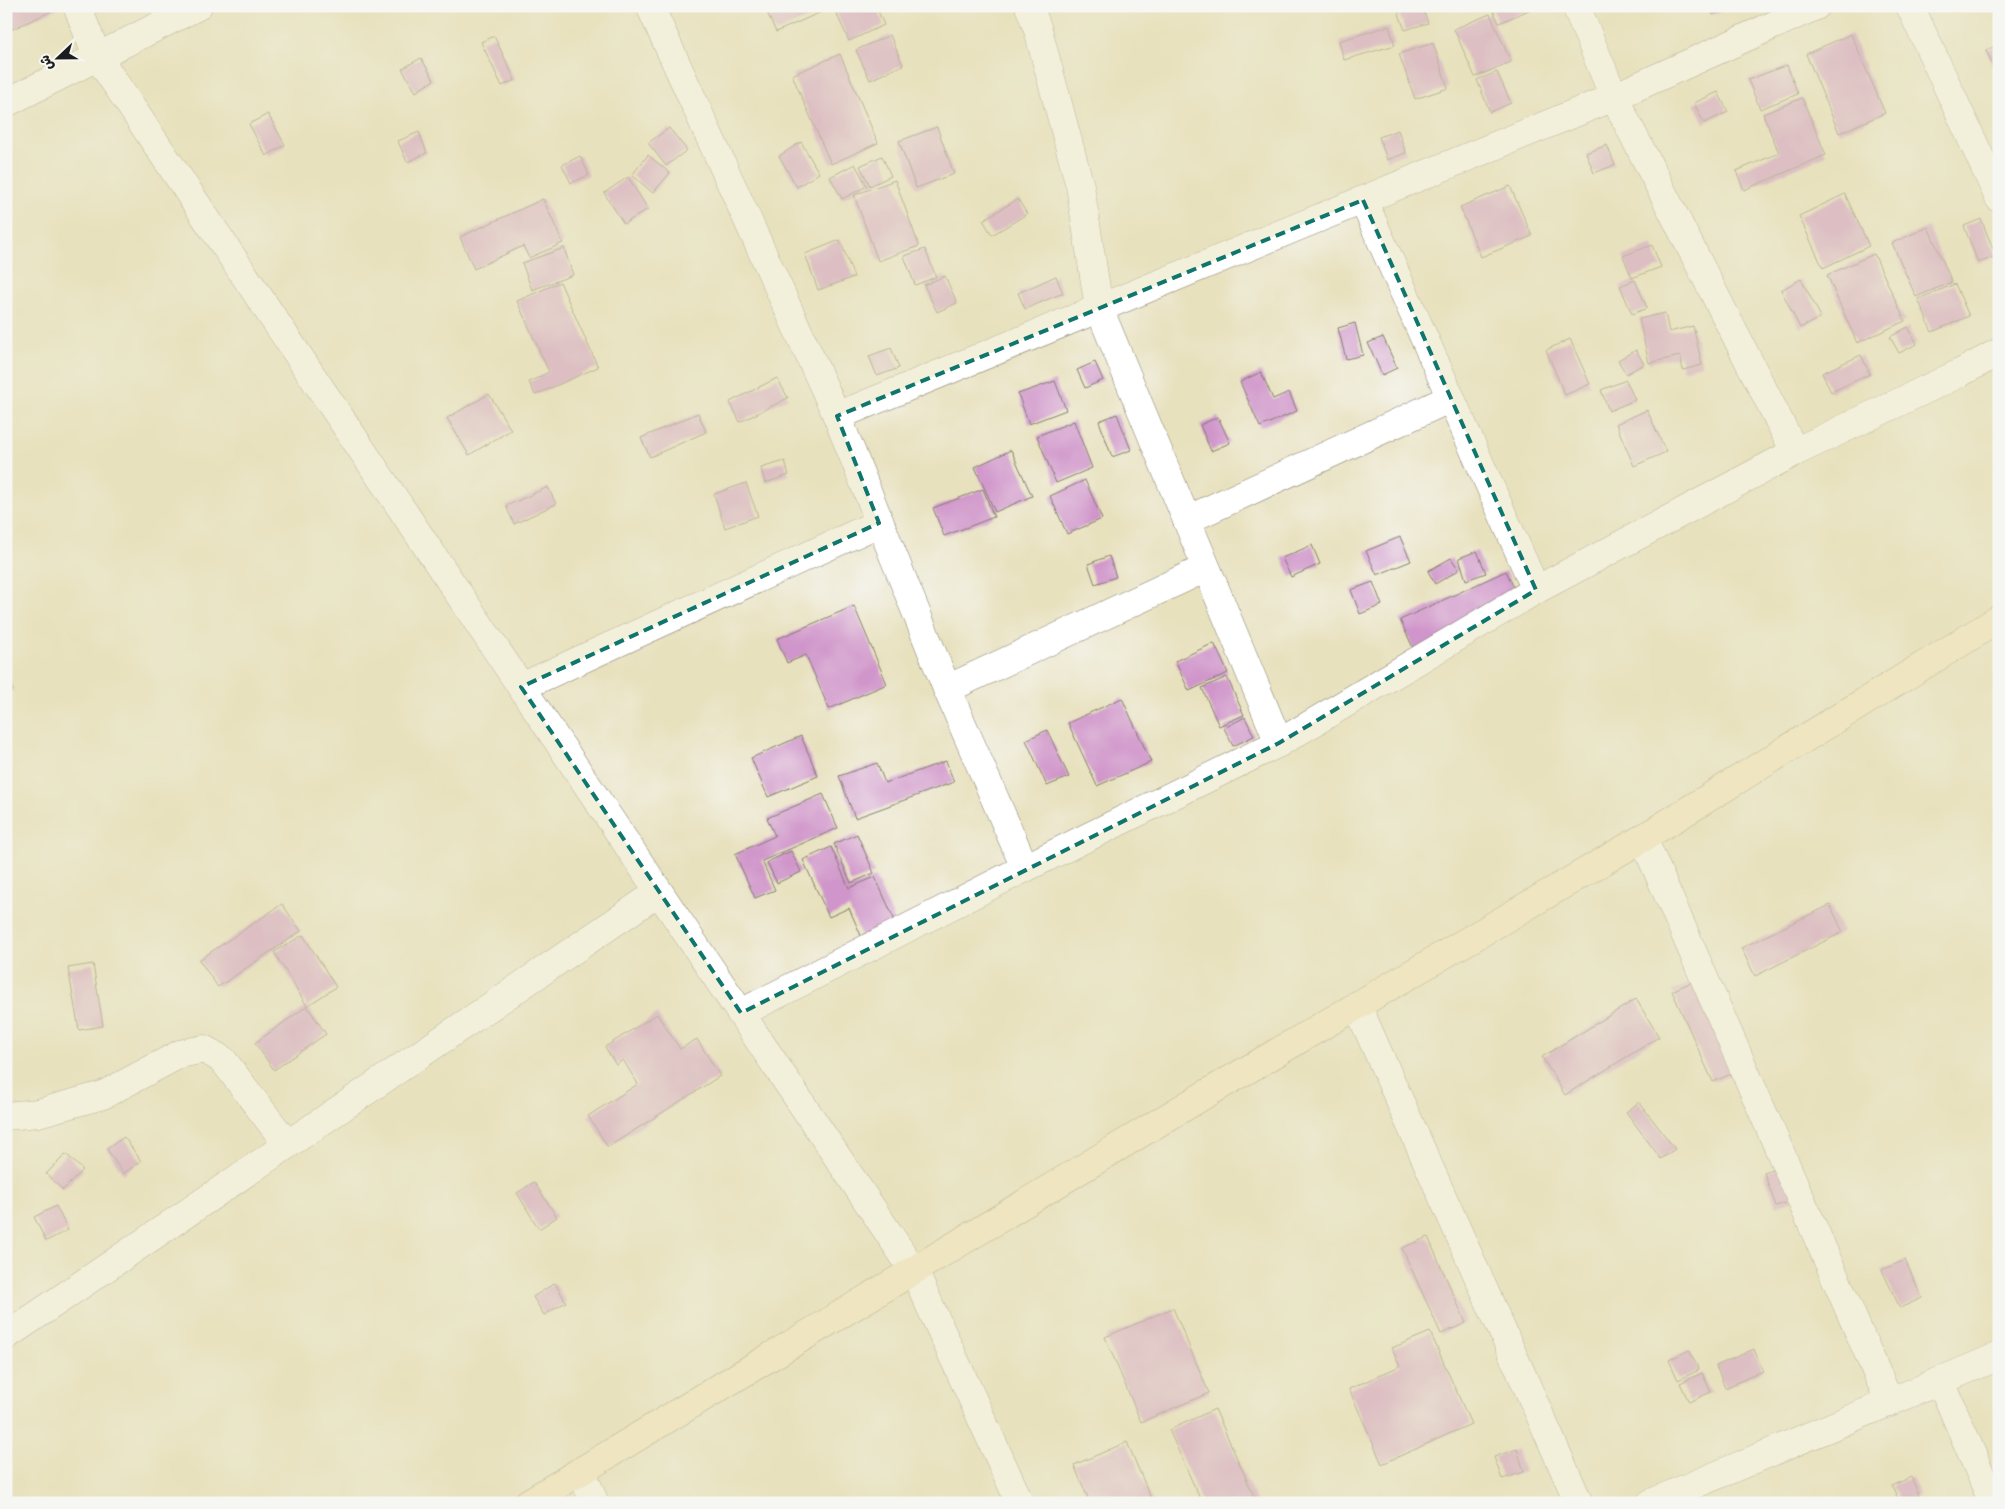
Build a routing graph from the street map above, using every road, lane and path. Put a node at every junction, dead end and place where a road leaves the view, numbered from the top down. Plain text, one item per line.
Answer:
1 (77, 6) edge
2 (198, 6) edge
3 (650, 6) edge
4 (1029, 6) edge
5 (1576, 6) edge
6 (1816, 6) edge
7 (1910, 6) edge
8 (97, 56) junction
9 (1614, 97) junction
10 (6, 103) edge
11 (1999, 198) edge
12 (1362, 200) junction
13 (1099, 308) junction
14 (1999, 352) edge
15 (1451, 398) junction
16 (837, 416) junction
17 (1795, 452) junction
18 (1187, 520) junction
19 (879, 523) junction
20 (1206, 568) junction
21 (1536, 590) junction
22 (1999, 619) edge
23 (522, 687) junction
24 (947, 689) junction
25 (1279, 743) junction
26 (1643, 838) junction
27 (1025, 868) junction
28 (659, 892) junction
29 (1357, 1005) junction
30 (741, 1013) junction
31 (6, 1116) edge
32 (287, 1144) junction
33 (914, 1271) junction
34 (6, 1336) edge
35 (1999, 1356) edge
36 (1941, 1382) junction
37 (1890, 1403) junction
38 (581, 1471) junction
39 (528, 1503) edge
40 (595, 1503) edge
41 (1020, 1503) edge
42 (1579, 1503) edge
43 (1651, 1503) edge
44 (1993, 1503) edge

1 - 8 street
2 - 8 street
3 - 16 street
4 - 13 street
5 - 9 street
6 - 9 street
7 - 11 street
8 - 10 street
8 - 23 street
9 - 12 street
9 - 17 street
12 - 13 street
12 - 15 street
13 - 16 street
13 - 18 street
14 - 17 street
15 - 18 street
15 - 21 street
16 - 19 street
17 - 21 street
18 - 20 street
19 - 23 street
19 - 24 street
20 - 24 street
20 - 25 street
21 - 25 street
22 - 26 main road
23 - 28 street
24 - 27 street
25 - 27 street
26 - 29 main road
26 - 37 street
27 - 30 street
28 - 30 street
28 - 32 street
29 - 33 main road
29 - 42 street
30 - 33 street
31 - 32 street
32 - 34 street
33 - 38 main road
33 - 41 street
35 - 36 street
36 - 37 street
36 - 44 street
37 - 43 street
38 - 39 main road
38 - 40 street

